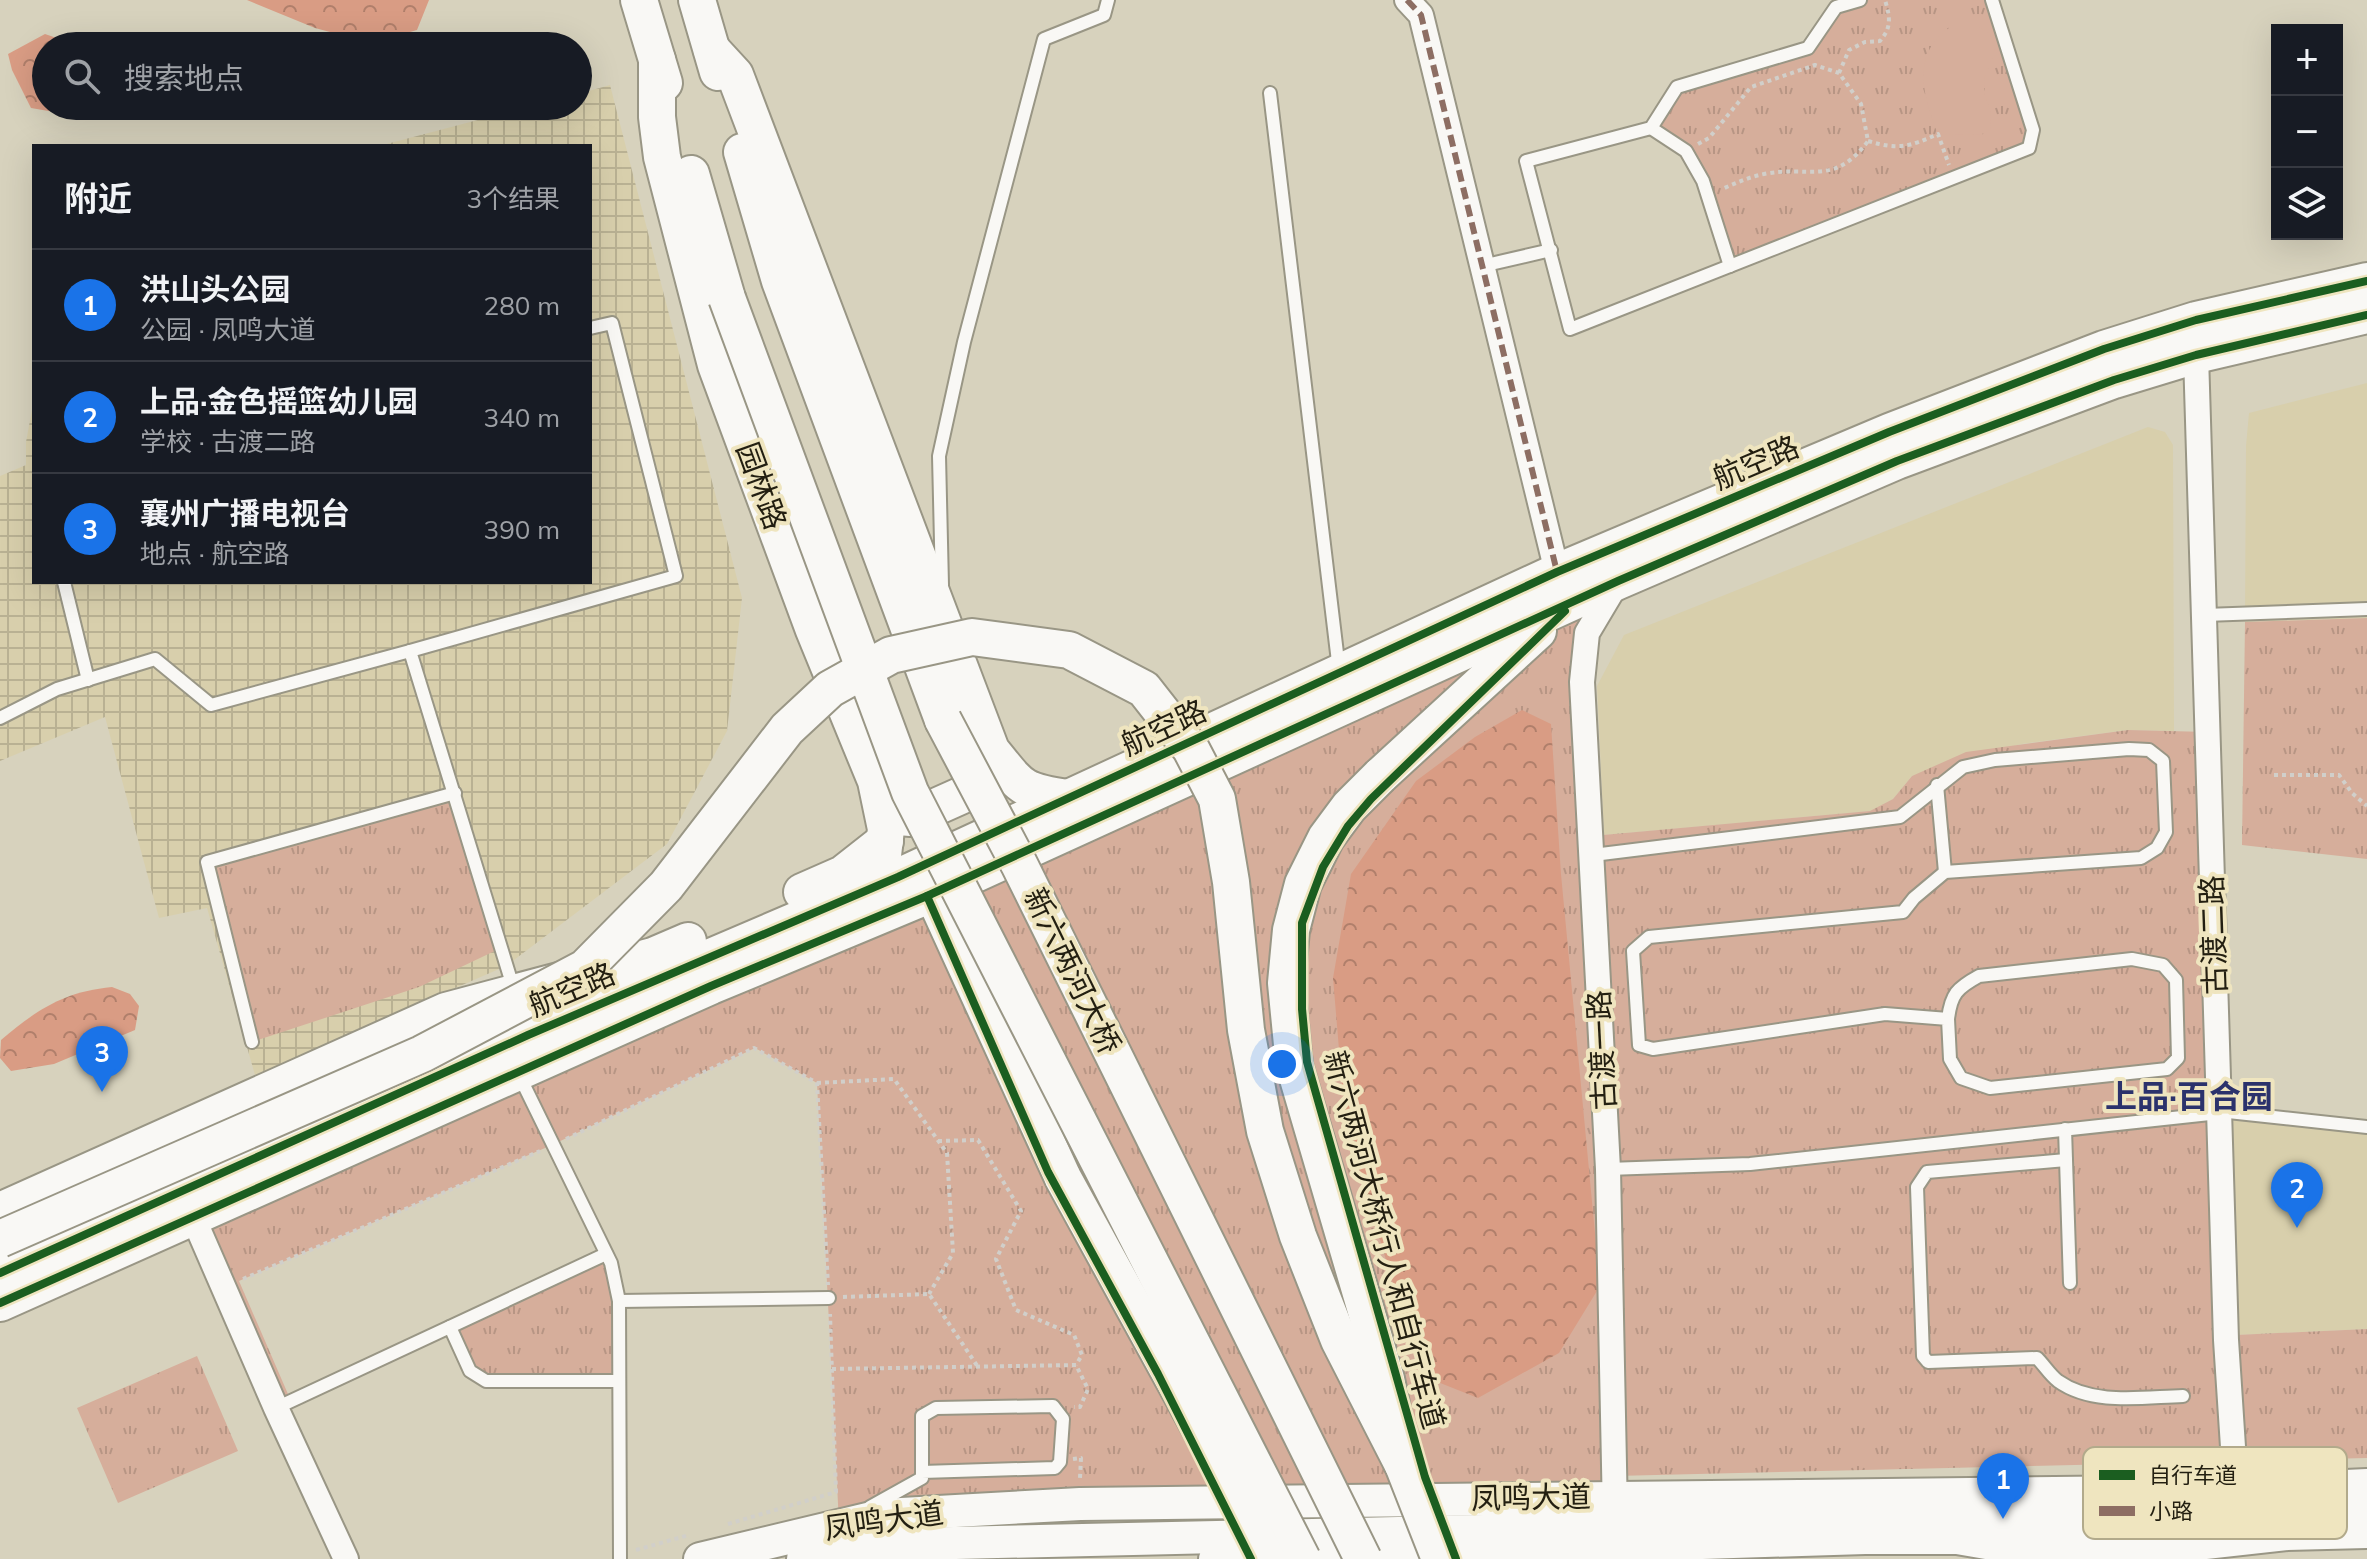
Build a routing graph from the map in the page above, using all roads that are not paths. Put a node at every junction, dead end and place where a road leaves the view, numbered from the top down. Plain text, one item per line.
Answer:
1 (639, 0) edge
2 (697, 0) edge
3 (1108, 0) edge
4 (1407, 0) edge
5 (1860, 0) edge
6 (1992, 0) edge
7 (712, 50) junction
8 (657, 60) junction
9 (1270, 93) dead end
10 (1651, 128) junction
11 (1551, 250) junction
12 (1482, 266) junction
13 (1730, 266) junction
14 (2367, 281) edge
15 (727, 298) joint
16 (2367, 315) edge
17 (592, 328) edge
18 (2196, 355) junction
19 (1618, 581) junction
20 (64, 584) edge
21 (1562, 589) junction
22 (2367, 609) edge
23 (2205, 615) junction
24 (943, 620) junction
25 (410, 651) junction
26 (1339, 673) junction
27 (88, 680) junction
28 (0, 718) edge
29 (994, 754) junction
30 (1937, 785) junction
31 (455, 793) junction
32 (1068, 798) junction
33 (881, 805) junction
34 (885, 841) junction
35 (1593, 855) junction
36 (1945, 872) junction
37 (858, 894) junction
38 (933, 894) junction
39 (515, 993) junction
40 (1948, 1019) junction
41 (252, 1042) dead end
42 (518, 1072) junction
43 (2219, 1112) junction
44 (2367, 1127) edge
45 (2065, 1129) junction
46 (2066, 1160) junction
47 (1608, 1169) junction
48 (0, 1211) edge
49 (193, 1217) junction
50 (0, 1239) edge
51 (606, 1254) junction
52 (0, 1273) edge
53 (2070, 1283) dead end
54 (829, 1298) road end
55 (619, 1301) junction
56 (0, 1303) edge
57 (450, 1327) junction
58 (619, 1381) junction
59 (2183, 1396) dead end
60 (276, 1408) junction
61 (2233, 1447) edge
62 (1403, 1465) junction
63 (922, 1472) junction
64 (2367, 1485) edge
65 (2347, 1488) edge
66 (2083, 1505) edge
67 (2347, 1508) edge
68 (2367, 1509) edge
69 (1615, 1513) junction
70 (839, 1524) junction
71 (2367, 1533) edge
72 (2347, 1534) edge
73 (2251, 1539) edge
74 (919, 1549) edge
75 (346, 1559) edge
76 (620, 1559) edge
77 (700, 1559) edge
78 (803, 1559) edge
79 (981, 1559) edge
80 (1214, 1559) edge
81 (1267, 1559) edge
82 (1302, 1559) edge
83 (1363, 1559) edge
84 (1440, 1559) edge

1 - 8 main road, 园林路
2 - 7 main road
3 - 24 lane
4 - 12 street
5 - 10 lane
6 - 13 lane
7 - 24 main road
7 - 83 main road, 新六两河大桥, bridge
8 - 15 main road, 园林路
8 - 33 main road, 园林路
9 - 26 lane
10 - 11 lane
10 - 13 lane
11 - 12 lane
11 - 13 lane
12 - 21 street
14 - 21 main road, 航空路
15 - 82 main road, 新六两河大桥, bridge
16 - 18 main road, 航空路
17 - 25 lane
18 - 19 main road, 航空路
18 - 23 street, 古渡二路
19 - 21 main road, 航空路
19 - 35 street, 古渡一路
20 - 27 lane
21 - 26 main road, 航空路
21 - 38 main road, 航空路
21 - 62 main road, bridge
22 - 23 lane
23 - 43 street, 古渡二路
24 - 29 main road
25 - 27 lane
25 - 31 lane
26 - 32 main road, 航空路
27 - 28 lane
29 - 32 main road
29 - 33 main road
30 - 35 lane
30 - 36 lane
30 - 36 lane
31 - 39 lane
31 - 41 lane
32 - 37 main road, 航空路
33 - 34 main road, 园林路
34 - 37 main road, 园林路
34 - 39 main road
35 - 47 street, 古渡一路
36 - 40 lane
37 - 52 main road, 航空路
38 - 42 main road, 航空路
38 - 81 main road, bridge
39 - 48 main road
40 - 40 lane
42 - 49 main road, 航空路
42 - 51 lane
43 - 44 lane
43 - 45 lane
43 - 61 street, 古渡二路
45 - 46 lane
45 - 47 lane
46 - 53 lane
46 - 59 lane
47 - 69 street, 古渡一路
49 - 56 main road, 航空路
49 - 60 street
50 - 62 main road, bridge
51 - 55 lane
51 - 57 lane
54 - 55 lane
55 - 58 lane
57 - 58 lane
57 - 60 lane
58 - 76 lane
60 - 75 street
62 - 84 main road, bridge
63 - 63 lane
63 - 70 lane
64 - 65 main road, 凤鸣大道
66 - 69 main road, 凤鸣大道
67 - 68 main road, 凤鸣大道
69 - 70 main road, 凤鸣大道
69 - 74 main road, 凤鸣大道
70 - 77 main road, 凤鸣大道
71 - 72 street
73 - 80 street
74 - 78 main road, 凤鸣大道
74 - 79 street

